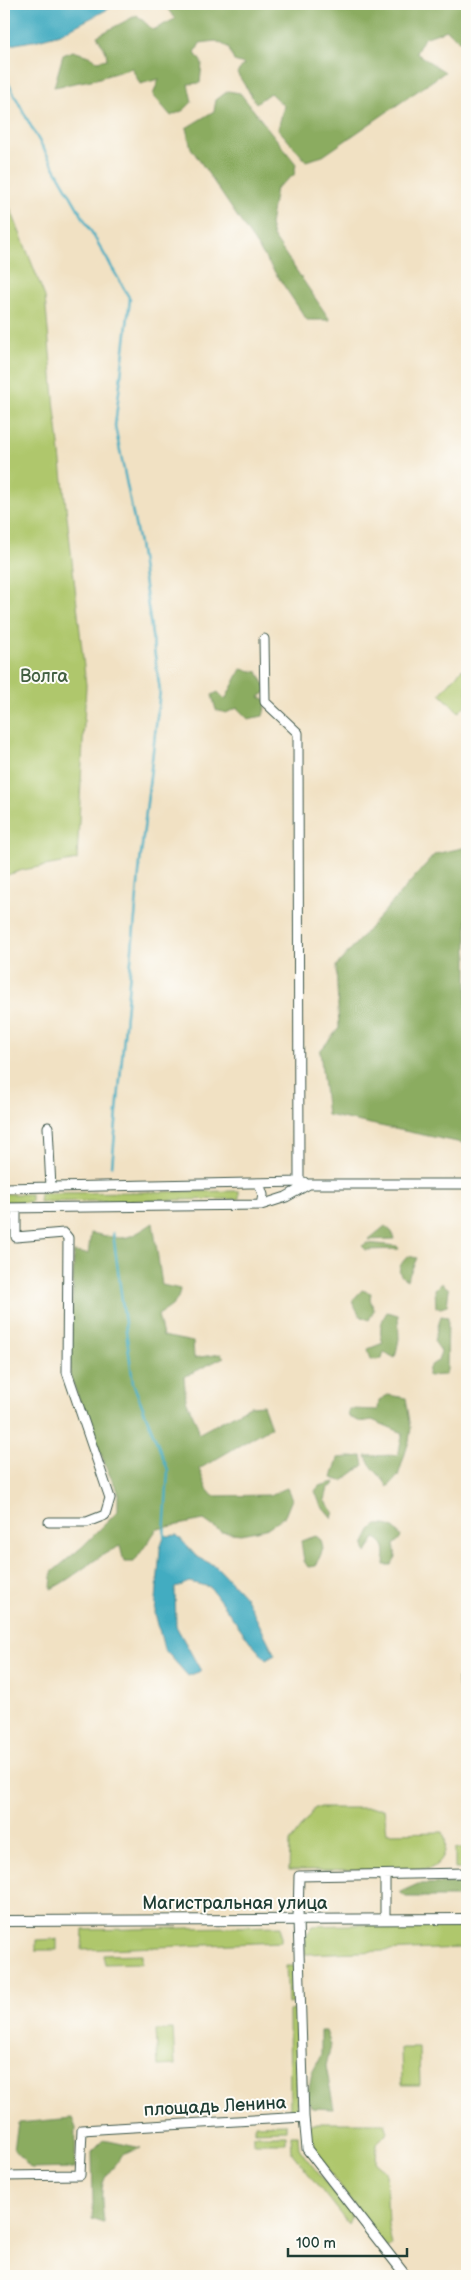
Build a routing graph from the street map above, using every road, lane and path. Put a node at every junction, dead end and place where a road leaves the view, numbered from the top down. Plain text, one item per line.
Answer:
1 (264, 639) dead end
2 (48, 1127) dead end
3 (300, 1181) junction
4 (258, 1183) junction
5 (309, 1184) junction
6 (467, 1184) edge
7 (4, 1188) edge
8 (51, 1188) junction
9 (261, 1205) junction
10 (4, 1208) edge
11 (16, 1208) junction
12 (49, 1522) dead end
13 (467, 1873) edge
14 (386, 1874) junction
15 (385, 1918) junction
16 (467, 1919) edge
17 (298, 1920) junction
18 (4, 1921) edge
19 (304, 2117) junction
20 (4, 2176) edge
21 (406, 2276) edge

1 - 3 street
2 - 8 street
3 - 4 street
3 - 5 street
4 - 8 street
4 - 9 street
5 - 6 street
5 - 9 street
7 - 8 street
9 - 11 street
10 - 11 street
11 - 12 street
13 - 14 street
14 - 15 street
14 - 17 street, площадь Ленина
15 - 16 main road, Магистральная улица
15 - 17 main road, Магистральная улица
17 - 18 main road, Магистральная улица
17 - 19 street, площадь Ленина
19 - 20 street, площадь Ленина
19 - 21 street

